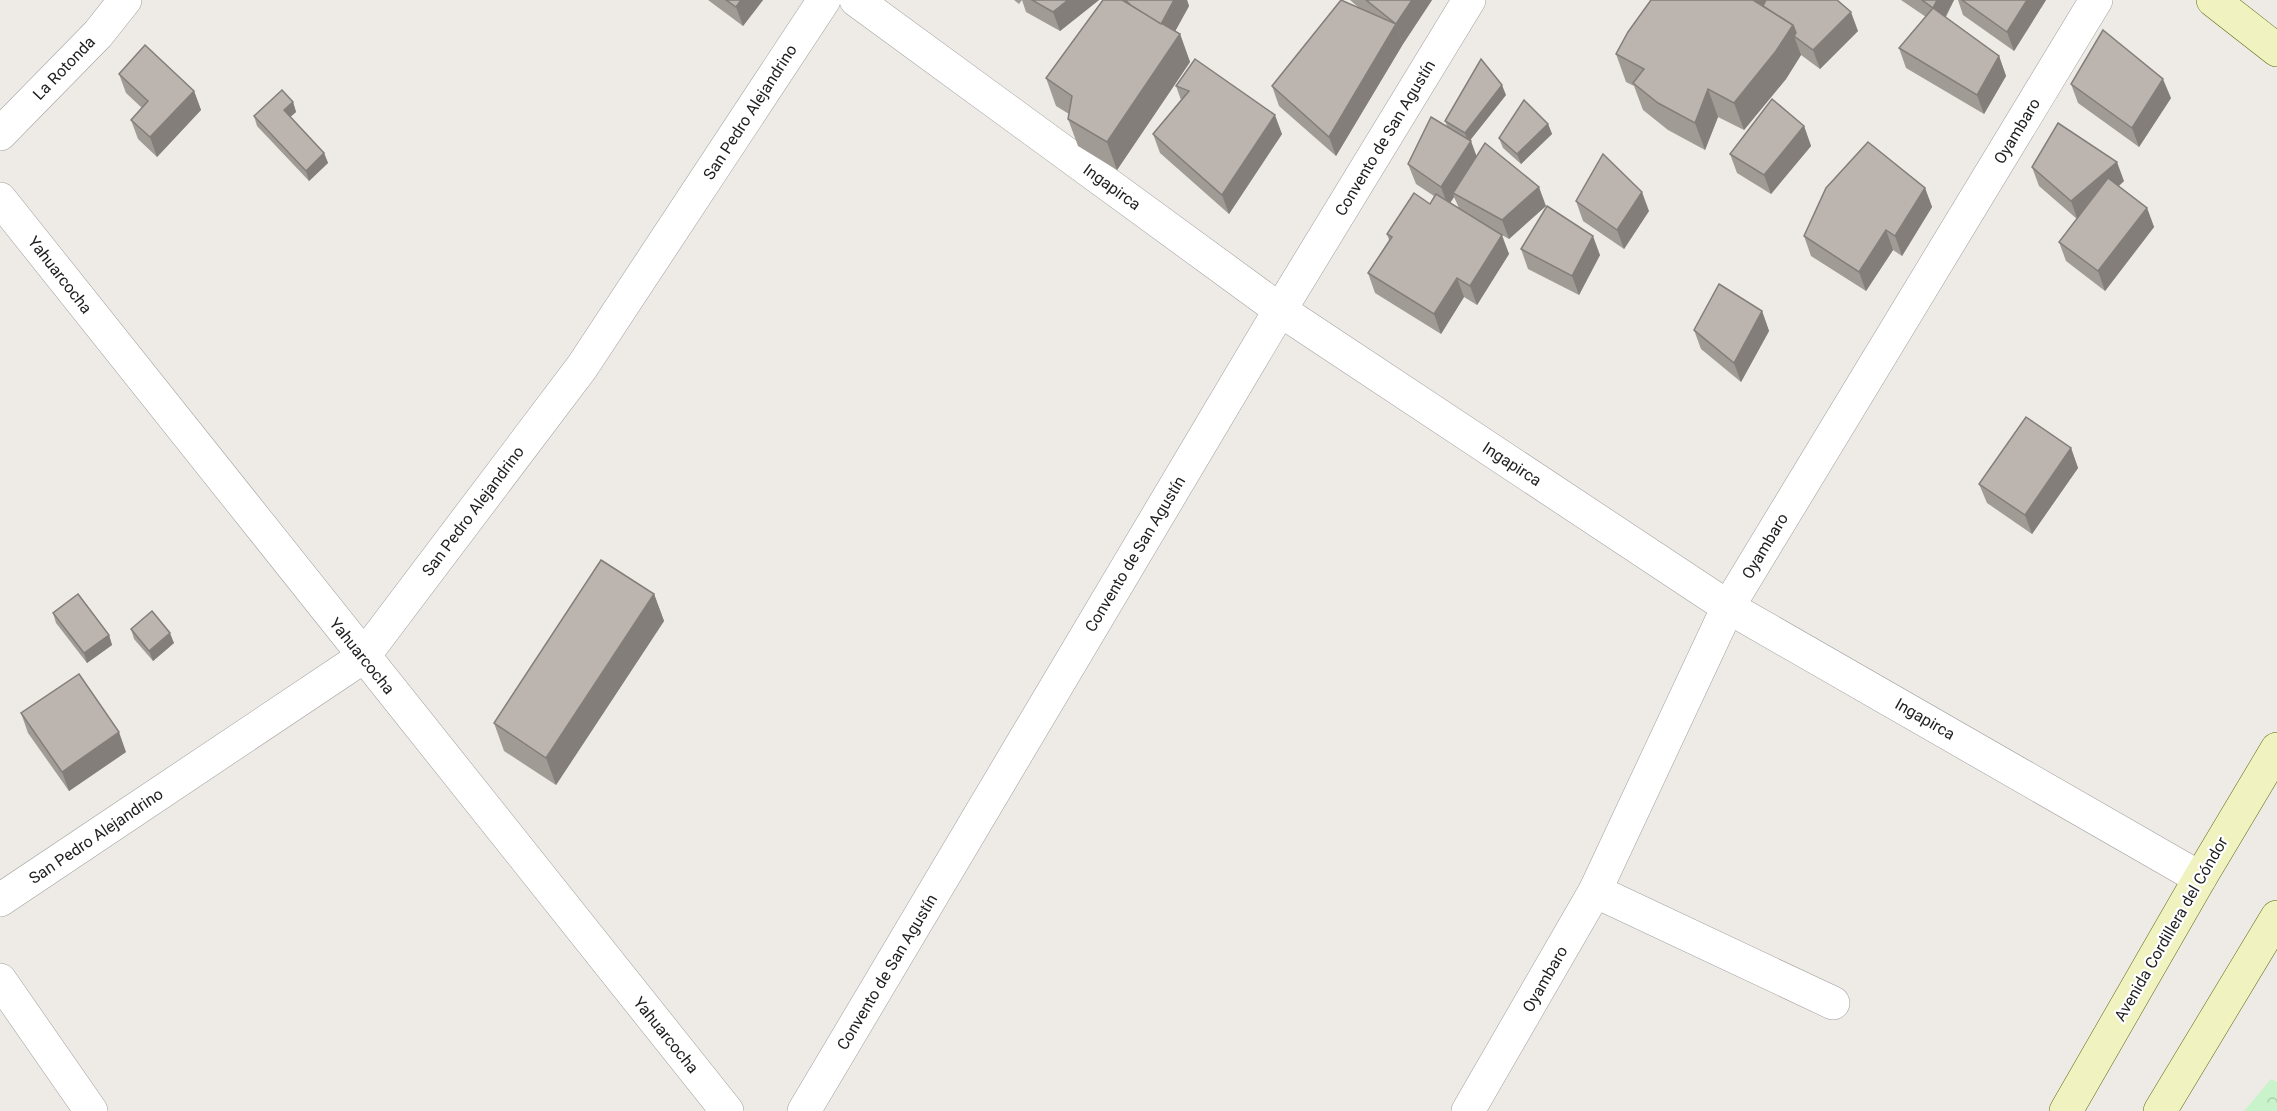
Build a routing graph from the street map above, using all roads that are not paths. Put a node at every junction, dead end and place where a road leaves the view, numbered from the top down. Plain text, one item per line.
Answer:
1 (125, 0) edge
2 (824, 0) edge
3 (856, 0) edge
4 (1470, 0) edge
5 (2096, 0) edge
6 (2213, 0) edge
7 (2277, 50) edge
8 (0, 134) edge
9 (0, 199) edge
10 (1280, 310) junction
11 (1728, 607) junction
12 (363, 657) junction
13 (2277, 749) edge
14 (2200, 878) junction
15 (1595, 891) junction
16 (0, 900) edge
17 (2277, 917) edge
18 (0, 980) edge
19 (1833, 1003) dead end
20 (91, 1111) edge
21 (727, 1111) edge
22 (804, 1111) edge
23 (1468, 1111) edge
24 (2066, 1111) edge
25 (2160, 1111) edge

1 - 8 street, La Rotonda
2 - 12 street, San Pedro Alejandrino
3 - 10 street, Ingapirca
4 - 10 street, Convento de San Agustín
5 - 11 street, Oyambaro
6 - 7 street
9 - 12 street, Yahuarcocha
10 - 11 street, Ingapirca
10 - 22 street, Convento de San Agustín
11 - 14 street, Ingapirca
11 - 15 street, Oyambaro
12 - 16 street, San Pedro Alejandrino
12 - 21 street, Yahuarcocha
13 - 14 street, Avenida Cordillera del Cóndor
14 - 24 street, Avenida Cordillera del Cóndor
15 - 19 street
15 - 23 street, Oyambaro
17 - 25 street
18 - 20 street

